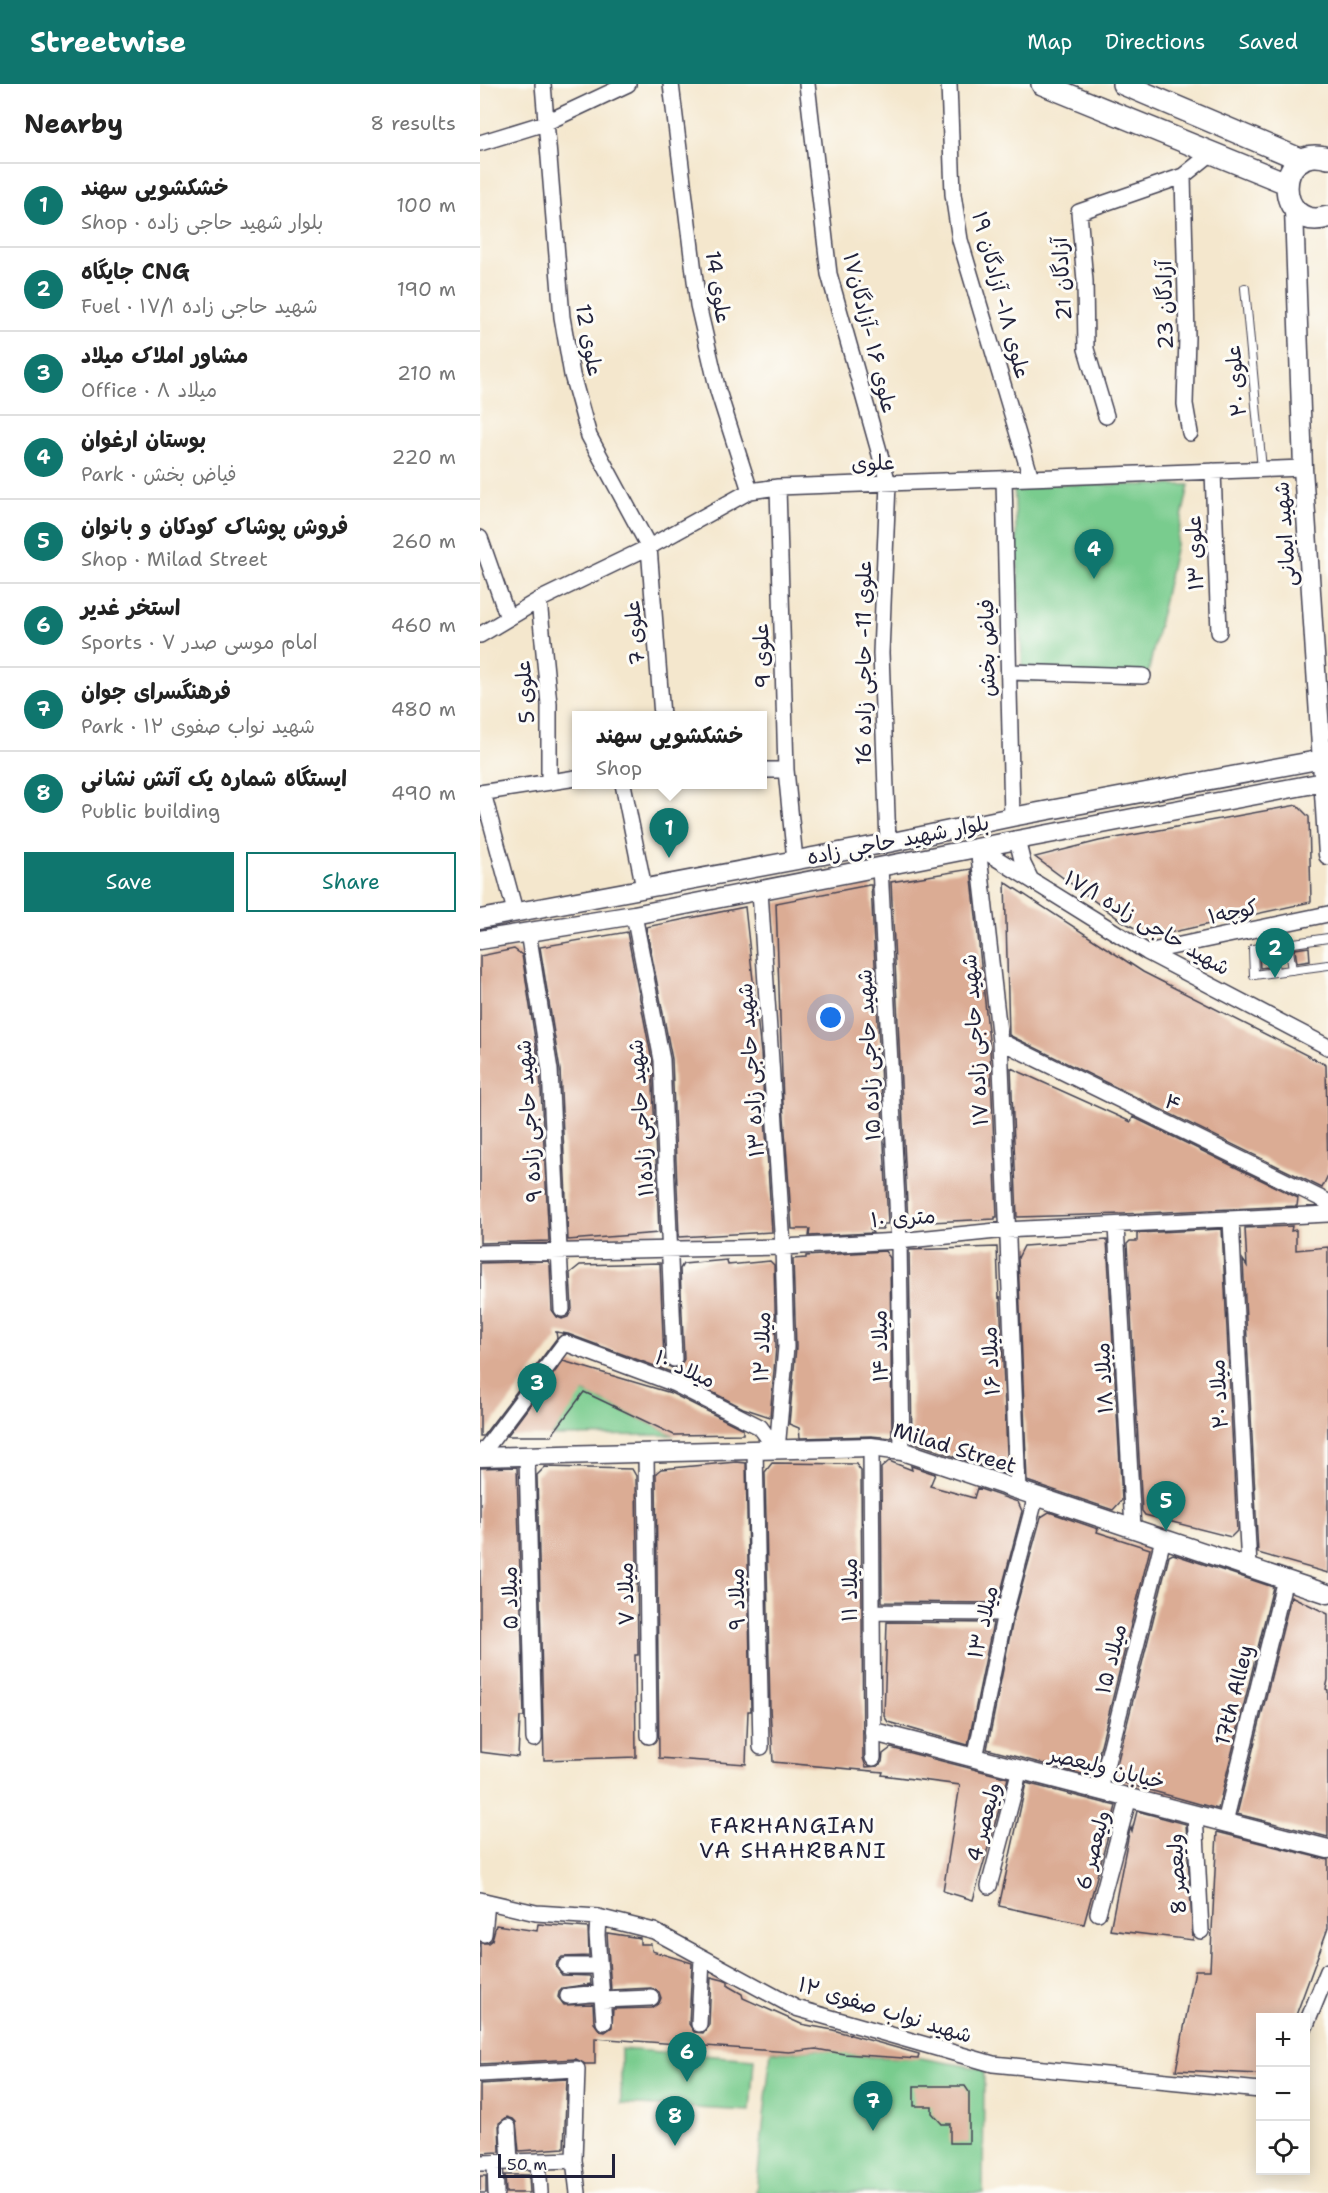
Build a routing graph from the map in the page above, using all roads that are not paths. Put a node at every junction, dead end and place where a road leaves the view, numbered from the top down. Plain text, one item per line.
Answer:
1 (543, 84) edge
2 (628, 84) edge
3 (671, 84) edge
4 (807, 84) edge
5 (949, 84) edge
6 (1042, 84) edge
7 (1123, 84) edge
8 (545, 123) junction
9 (480, 143) edge
10 (1213, 152) junction
11 (1328, 158) edge
12 (1302, 160) junction
13 (1183, 176) junction
14 (1286, 183) junction
15 (1294, 209) junction
16 (1322, 218) edge
17 (1295, 254) junction
18 (1245, 288) dead end
19 (1106, 416) dead end
20 (1190, 433) dead end
21 (1303, 468) junction
22 (1262, 470) junction
23 (1213, 471) junction
24 (1031, 478) junction
25 (1005, 479) junction
26 (888, 483) junction
27 (778, 487) junction
28 (750, 491) junction
29 (480, 538) edge
30 (649, 548) junction
31 (539, 600) junction
32 (508, 618) junction
33 (1219, 632) dead end
34 (480, 634) edge
35 (1009, 672) junction
36 (1143, 675) dead end
37 (662, 711) edge
38 (1323, 759) junction
39 (767, 770) edge
40 (786, 770) junction
41 (572, 779) edge
42 (549, 782) junction
43 (1324, 782) junction
44 (623, 789) edge
45 (482, 793) edge
46 (1012, 817) junction
47 (1017, 840) junction
48 (888, 843) junction
49 (978, 847) junction
50 (1328, 855) edge
51 (795, 860) junction
52 (880, 867) junction
53 (1030, 878) junction
54 (644, 888) junction
55 (760, 891) junction
56 (515, 911) junction
57 (1328, 914) edge
58 (634, 915) junction
59 (480, 919) edge
60 (528, 932) junction
61 (1328, 938) edge
62 (480, 940) edge
63 (1288, 944) junction
64 (1272, 946) junction
65 (1147, 952) junction
66 (1328, 965) edge
67 (1292, 970) junction
68 (1275, 972) junction
69 (1000, 1041) junction
70 (1328, 1047) edge
71 (1328, 1202) edge
72 (1328, 1214) edge
73 (1231, 1220) junction
74 (1116, 1226) junction
75 (1006, 1230) junction
76 (899, 1240) junction
77 (783, 1247) junction
78 (670, 1248) junction
79 (480, 1253) edge
80 (559, 1253) junction
81 (562, 1309) dead end
82 (674, 1359) dead end
83 (871, 1447) junction
84 (777, 1449) junction
85 (755, 1450) junction
86 (902, 1451) junction
87 (646, 1453) junction
88 (527, 1456) junction
89 (480, 1457) edge
90 (1018, 1490) junction
91 (1036, 1496) junction
92 (1133, 1528) junction
93 (1163, 1539) junction
94 (1249, 1567) junction
95 (1285, 1579) junction
96 (1328, 1594) edge
97 (871, 1612) junction
98 (1005, 1613) junction
99 (874, 1732) junction
100 (649, 1736) dead end
101 (534, 1739) dead end
102 (761, 1747) dead end
103 (873, 1758) dead end
104 (975, 1758) junction
105 (1020, 1769) junction
106 (1100, 1790) junction
107 (1128, 1797) junction
108 (1196, 1814) junction
109 (1225, 1822) junction
110 (1328, 1849) edge
111 (989, 1886) dead end
112 (483, 1901) edge
113 (1098, 1913) dead end
114 (598, 1917) junction
115 (1201, 1931) dead end
116 (484, 1934) dead end
117 (702, 1958) junction
118 (566, 1966) dead end
119 (599, 1966) junction
120 (1328, 1971) edge
121 (568, 1996) dead end
122 (602, 1997) junction
123 (651, 1998) dead end
124 (1310, 2013) edge
125 (604, 2022) dead end
126 (699, 2024) dead end
127 (480, 2074) edge
128 (1256, 2090) edge
129 (508, 2127) dead end
130 (574, 2160) junction
131 (538, 2161) junction
132 (495, 2162) edge
133 (496, 2193) edge
134 (540, 2193) edge
135 (578, 2193) edge

1 - 8 street, علوی 12
2 - 8 street
3 - 28 street, علوی 14
4 - 26 street, علوی ۱۶ -آزادگان۱۷
5 - 24 street, علوی ۱٨- آزادگان ۱۹
6 - 10 main road
7 - 12 main road
8 - 9 street
8 - 30 street, علوی 12
10 - 13 street, آزادگان 21
10 - 14 main road
11 - 12 main road
12 - 14 main road
13 - 19 street, آزادگان 21
13 - 20 street, آزادگان 23
14 - 15 main road
15 - 16 main road
15 - 17 street, شهید ایمانی
16 - 17 street
17 - 21 street, شهید ایمانی
18 - 22 lane, علوی ۲۰
21 - 22 street, علوی
21 - 38 street, شهید ایمانی
22 - 23 street, علوی
23 - 24 street, علوی
23 - 33 street, علوی ۱۳
24 - 25 street, علوی
25 - 26 street, علوی
25 - 35 street, فیاض بخش
26 - 27 street, علوی
26 - 48 street, علوی 11- حاجی زاده 16
27 - 28 street, علوی
27 - 40 street, علوی 9
28 - 30 street, علوی
29 - 32 street
30 - 31 street, علوی
30 - 37 street, علوی 7
31 - 32 street, علوی
31 - 42 street, علوی 5
32 - 34 street, علوی
35 - 36 street
35 - 46 street, فیاض بخش
38 - 43 street, شهید ایمانی
38 - 46 street, بلوار شهید حاجی زاده
39 - 40 street
40 - 51 street, علوی 9
41 - 42 street
42 - 45 street
43 - 47 street, بلوار شهید حاجی زاده
43 - 50 street, شهید ایمانی
44 - 54 street
45 - 56 street
46 - 47 street
46 - 48 street, بلوار شهید حاجی زاده
47 - 49 street, بلوار شهید حاجی زاده
47 - 53 street
48 - 51 street, بلوار شهید حاجی زاده
49 - 52 street, بلوار شهید حاجی زاده
49 - 53 street, شهید حاجی زاده ۱۷/۱
49 - 69 street, شهید حاجی زاده ۱۷
51 - 54 street, بلوار شهید حاجی زاده
52 - 55 street, بلوار شهید حاجی زاده
52 - 76 street, شهید حاجی زاده ۱۵
53 - 65 street, شهید حاجی زاده ۱۷/۱
54 - 56 street, بلوار شهید حاجی زاده
55 - 58 street, بلوار شهید حاجی زاده
55 - 77 street, شهید حاجی زاده ۱۳
56 - 59 street, بلوار شهید حاجی زاده
57 - 65 street, کوچه۱
58 - 60 street, بلوار شهید حاجی زاده
58 - 78 street, شهید حاجی زاده۱۱
60 - 62 street, بلوار شهید حاجی زاده
60 - 80 street, شهید حاجی زاده ۹
61 - 63 lane
63 - 64 lane
63 - 67 lane
64 - 68 lane
64 - 68 lane
65 - 70 street, شهید حاجی زاده ۱۷/۱
66 - 67 lane
67 - 68 lane
69 - 71 street, ۴
69 - 75 street, شهید حاجی زاده ۱۷
72 - 73 street, ۱۰ متری
73 - 74 street, ۱۰ متری
73 - 94 street, میلاد ۲۰
74 - 75 street, ۱۰ متری
74 - 92 street, میلاد ۱۸
75 - 76 street, ۱۰ متری
75 - 90 street, میلاد ۱۶
76 - 77 street, ۱۰ متری
76 - 86 street, میلاد ۱۴
77 - 78 street, ۱۰ متری
77 - 84 street, میلاد ۱۲
78 - 80 street, ۱۰ متری
78 - 82 street, شهید حاجی زاده۱۱
79 - 80 street, ۱۰ متری
80 - 81 street, شهید حاجی زاده ۹
83 - 84 street, Milad Street
83 - 86 street, Milad Street
83 - 97 street, میلاد ۱۱
84 - 85 street, Milad Street
84 - 89 street, میلاد ۱۰
85 - 87 street, Milad Street
85 - 102 street, میلاد ۹
86 - 90 street, Milad Street
87 - 88 street, Milad Street
87 - 100 street, میلاد ۷
88 - 89 street, Milad Street
88 - 101 street, میلاد ۵
90 - 91 street, Milad Street
91 - 92 street, Milad Street
91 - 98 street, میلاد ۱۳
92 - 93 street, Milad Street
93 - 94 street, Milad Street
93 - 106 street, میلاد ۱۵
94 - 95 street, Milad Street
95 - 96 street, Milad Street
95 - 109 street, 17th Alley
97 - 98 street
97 - 99 street, میلاد ۱۱
98 - 104 street, میلاد ۱۳
99 - 103 street, میلاد ۱۱
99 - 104 street, خیابان ولیعصر
104 - 105 street, خیابان ولیعصر
105 - 106 street, خیابان ولیعصر
105 - 111 street, ولیعصر 4
106 - 107 street, خیابان ولیعصر
107 - 108 street, خیابان ولیعصر
107 - 113 street, ولیعصر 6
108 - 109 street, خیابان ولیعصر
108 - 115 street, ولیعصر 8
109 - 110 street, خیابان ولیعصر
112 - 114 street, شهید نواب صفوی ۱۲
112 - 116 street
114 - 117 street, شهید نواب صفوی ۱۲
114 - 119 street
117 - 126 street
117 - 128 street, شهید نواب صفوی ۱۲
118 - 119 street
119 - 122 street
120 - 124 street
121 - 122 street
122 - 123 street
122 - 125 street
127 - 130 street
129 - 132 street
130 - 131 street
130 - 135 street
131 - 132 street
131 - 134 street
132 - 133 street

